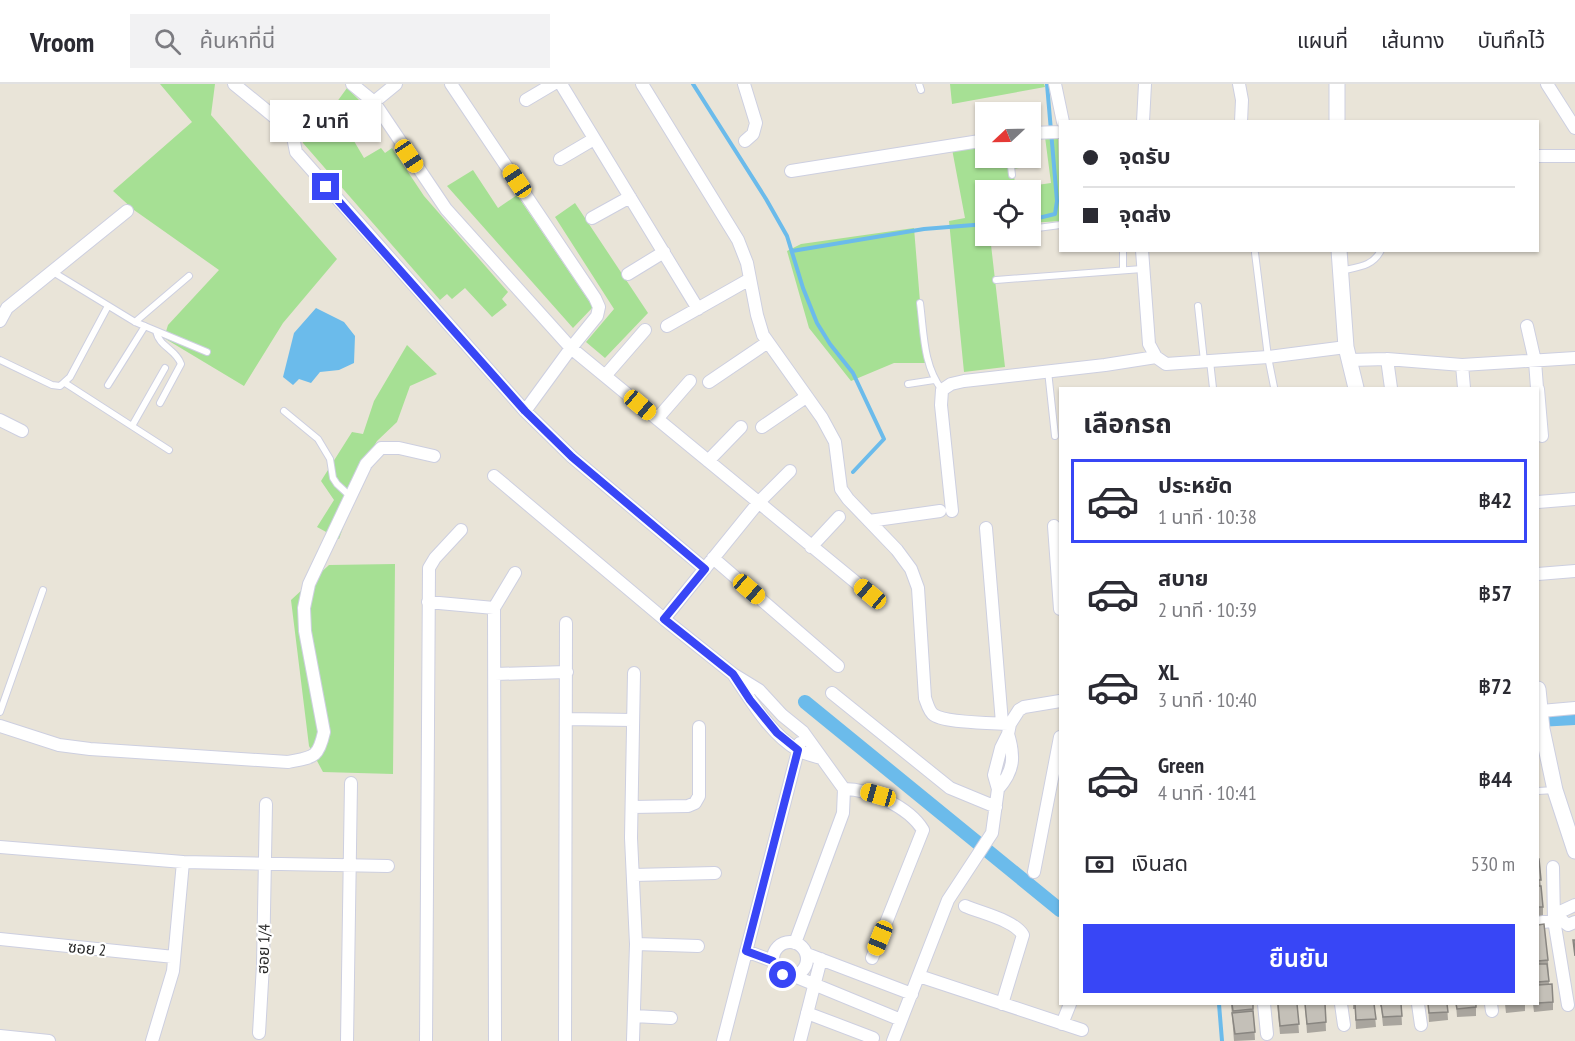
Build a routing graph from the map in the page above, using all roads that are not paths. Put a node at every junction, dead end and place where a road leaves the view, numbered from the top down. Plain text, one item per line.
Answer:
1 (352, 84) edge
2 (396, 84) edge
3 (451, 84) edge
4 (553, 84) edge
5 (561, 84) edge
6 (642, 84) edge
7 (744, 84) edge
8 (1056, 84) edge
9 (1145, 84) edge
10 (1239, 84) edge
11 (1337, 84) edge
12 (1547, 84) edge
13 (243, 87) edge
14 (526, 100) dead end
15 (374, 102) junction
16 (1060, 120) edge
17 (1143, 120) edge
18 (1241, 120) edge
19 (1337, 120) edge
20 (1059, 128) edge
21 (1575, 128) edge
22 (1041, 132) edge
23 (594, 139) junction
24 (745, 141) dead end
25 (975, 142) edge
26 (1539, 156) edge
27 (1575, 156) edge
28 (560, 159) dead end
29 (1011, 168) edge
30 (791, 171) dead end
31 (1012, 175) dead end
32 (630, 197) junction
33 (127, 211) dead end
34 (592, 218) dead end
35 (1059, 225) edge
36 (1041, 228) edge
37 (664, 252) junction
38 (1123, 252) edge
39 (1142, 252) edge
40 (1339, 252) edge
41 (1380, 252) edge
42 (1255, 253) dead end
43 (1142, 269) junction
44 (1123, 270) junction
45 (52, 271) junction
46 (1340, 271) junction
47 (628, 274) dead end
48 (189, 276) dead end
49 (750, 279) junction
50 (996, 280) dead end
51 (921, 303) dead end
52 (108, 306) junction
53 (1198, 306) dead end
54 (698, 309) junction
55 (0, 321) edge
56 (135, 322) junction
57 (145, 326) junction
58 (667, 326) dead end
59 (1527, 326) dead end
60 (645, 330) dead end
61 (156, 331) junction
62 (768, 342) junction
63 (571, 348) junction
64 (207, 352) dead end
65 (1348, 353) junction
66 (1156, 357) junction
67 (1268, 357) junction
68 (1575, 358) edge
69 (1387, 359) junction
70 (0, 360) edge
71 (1207, 361) junction
72 (1535, 361) junction
73 (1462, 366) junction
74 (165, 368) dead end
75 (1048, 372) junction
76 (605, 376) junction
77 (934, 380) junction
78 (690, 381) dead end
79 (709, 382) dead end
80 (65, 383) junction
81 (908, 384) dead end
82 (108, 385) dead end
83 (1213, 387) edge
84 (1274, 387) edge
85 (1356, 387) edge
86 (1391, 387) edge
87 (1464, 387) edge
88 (1538, 387) edge
89 (942, 390) junction
90 (806, 397) junction
91 (1539, 401) edge
92 (160, 403) dead end
93 (284, 411) dead end
94 (525, 411) junction
95 (657, 419) junction
96 (0, 420) edge
97 (132, 426) junction
98 (741, 427) dead end
99 (762, 427) dead end
100 (22, 431) dead end
101 (1055, 436) dead end
102 (1542, 436) dead end
103 (169, 450) dead end
104 (434, 456) dead end
105 (708, 461) junction
106 (790, 471) dead end
107 (494, 476) dead end
108 (351, 497) junction
109 (1575, 499) edge
110 (758, 502) junction
111 (1539, 502) edge
112 (839, 517) dead end
113 (869, 521) junction
114 (1054, 526) dead end
115 (986, 528) dead end
116 (461, 530) dead end
117 (811, 547) junction
118 (713, 558) junction
119 (705, 569) junction
120 (1575, 571) edge
121 (515, 573) dead end
122 (1539, 574) edge
123 (43, 590) dead end
124 (870, 594) dead end
125 (1059, 595) edge
126 (429, 602) junction
127 (494, 608) junction
128 (664, 619) junction
129 (566, 623) dead end
130 (838, 666) dead end
131 (567, 672) junction
132 (634, 673) dead end
133 (495, 674) junction
134 (733, 674) junction
135 (832, 693) dead end
136 (1539, 696) edge
137 (1059, 701) edge
138 (1575, 708) edge
139 (1541, 711) junction
140 (0, 712) edge
141 (567, 719) junction
142 (633, 720) junction
143 (0, 726) edge
144 (699, 727) dead end
145 (1007, 727) junction
146 (803, 732) junction
147 (1059, 742) edge
148 (798, 750) junction
149 (821, 758) junction
150 (351, 783) dead end
151 (844, 789) junction
152 (1555, 790) junction
153 (1539, 792) edge
154 (266, 804) dead end
155 (632, 807) junction
156 (996, 807) junction
157 (0, 847) edge
158 (1575, 851) edge
159 (183, 862) junction
160 (265, 865) junction
161 (350, 866) junction
162 (388, 866) dead end
163 (1553, 867) dead end
164 (1034, 872) dead end
165 (715, 873) dead end
166 (633, 875) junction
167 (1575, 905) edge
168 (965, 906) dead end
169 (1557, 920) junction
170 (1575, 922) edge
171 (1539, 923) edge
172 (0, 939) edge
173 (795, 943) junction
174 (636, 944) junction
175 (698, 946) dead end
176 (746, 951) junction
177 (807, 954) junction
178 (174, 957) junction
179 (872, 958) dead end
180 (821, 959) junction
181 (773, 961) junction
182 (794, 976) junction
183 (919, 976) junction
184 (815, 985) junction
185 (912, 994) junction
186 (1002, 1004) junction
187 (1070, 1005) edge
188 (1264, 1005) edge
189 (1341, 1005) edge
190 (1418, 1005) edge
191 (1568, 1005) dead end
192 (807, 1013) junction
193 (634, 1016) junction
194 (671, 1018) dead end
195 (901, 1020) junction
196 (1062, 1024) junction
197 (1344, 1025) dead end
198 (1421, 1025) dead end
199 (1082, 1030) dead end
200 (259, 1034) dead end
201 (1267, 1034) dead end
202 (0, 1036) edge
203 (873, 1038) dead end
204 (894, 1039) edge
205 (49, 1041) edge
206 (152, 1041) edge
207 (347, 1041) edge
208 (426, 1041) edge
209 (495, 1041) edge
210 (565, 1041) edge
211 (633, 1041) edge
212 (723, 1041) edge
213 (800, 1041) edge
214 (909, 1041) edge

1 - 15 street
2 - 15 street
3 - 63 street
4 - 14 street
5 - 23 street
6 - 49 street
7 - 24 street
8 - 16 street
9 - 17 street
10 - 18 street
11 - 19 street
12 - 21 street
13 - 94 street
15 - 63 street
20 - 22 street
23 - 28 street
23 - 32 street
25 - 30 street
26 - 27 street
29 - 31 lane
32 - 34 street
32 - 37 street
33 - 45 street
35 - 36 lane
37 - 47 street
37 - 54 street
38 - 44 lane
39 - 43 street
40 - 46 street
41 - 46 lane
42 - 67 lane
43 - 44 lane
43 - 66 street
44 - 50 lane
45 - 52 lane
45 - 55 street
46 - 65 street
48 - 56 lane
49 - 54 street
49 - 62 street
51 - 77 lane
52 - 56 lane
52 - 80 lane
53 - 71 lane
54 - 58 street
56 - 57 lane
57 - 61 lane
57 - 82 lane
59 - 72 street
60 - 76 street
61 - 64 lane
61 - 92 lane
62 - 79 street
62 - 90 street
63 - 76 street
63 - 94 street
65 - 67 street
65 - 69 street
65 - 85 street
66 - 71 street
66 - 75 street
67 - 71 street
67 - 84 lane
68 - 72 street
69 - 73 street
69 - 86 street
70 - 80 lane
71 - 83 lane
72 - 73 street
72 - 88 street
73 - 87 street
74 - 97 lane
75 - 89 street
75 - 101 lane
76 - 95 street
77 - 81 lane
77 - 89 lane
78 - 95 street
80 - 97 lane
89 - 113 street
90 - 99 street
90 - 113 street
91 - 102 street
93 - 108 lane
94 - 119 street
95 - 105 street
96 - 100 street
97 - 103 lane
98 - 105 street
104 - 108 street
105 - 110 street
106 - 110 street
107 - 128 street
108 - 143 street
109 - 111 street
110 - 117 street
110 - 118 street
112 - 117 street
113 - 145 street
114 - 125 street
115 - 145 street
116 - 126 street
117 - 124 street
118 - 119 street
118 - 130 street
119 - 128 street
120 - 122 street
121 - 127 street
123 - 140 lane
126 - 127 street
126 - 208 street
127 - 133 street
128 - 134 street
129 - 131 street
131 - 133 street
131 - 141 street
132 - 142 street
133 - 209 street
134 - 146 street
134 - 148 street
135 - 156 street
136 - 139 street
137 - 145 street
138 - 139 street
139 - 152 street
141 - 142 street
141 - 210 street
142 - 155 street
144 - 155 street
145 - 156 street
146 - 148 street
146 - 149 street
147 - 164 street
148 - 149 street
148 - 176 street
149 - 151 street
150 - 161 street
151 - 173 street
151 - 179 street
152 - 153 lane
152 - 158 street
154 - 160 street, ฮอย 1/4
155 - 166 street
156 - 183 street
157 - 159 street
159 - 160 street
159 - 178 street
160 - 161 street
160 - 200 street, ฮอย 1/4
161 - 162 street
161 - 207 street
163 - 169 street
165 - 166 street
166 - 174 street
167 - 169 street
168 - 186 street
169 - 170 street
169 - 171 street
169 - 191 street
172 - 178 street, ซอย 2
173 - 177 street
173 - 181 street
174 - 175 street
174 - 193 street
176 - 181 street
176 - 212 street
177 - 180 street
177 - 182 street
178 - 206 street
180 - 184 street
180 - 185 street
181 - 182 street
182 - 184 street
183 - 185 street
183 - 186 street
184 - 192 street
184 - 195 street
185 - 195 street
186 - 196 street
187 - 196 street
188 - 201 street
189 - 197 street
190 - 198 street
192 - 203 street
192 - 213 street
193 - 194 street
193 - 211 street
195 - 204 street
196 - 199 street
202 - 205 street
204 - 214 street

